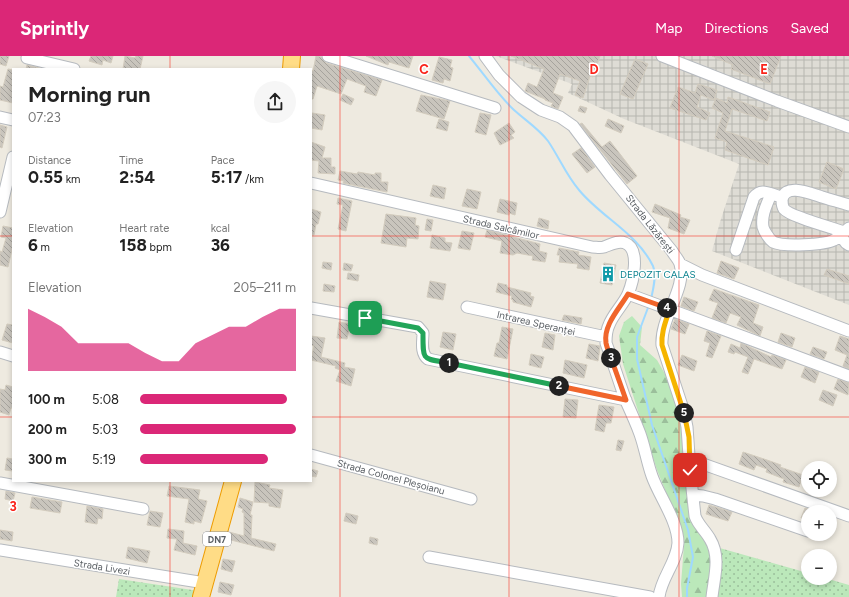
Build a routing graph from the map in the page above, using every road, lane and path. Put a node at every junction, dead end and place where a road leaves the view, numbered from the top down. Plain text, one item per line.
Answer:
1 (292, 56) edge
2 (328, 56) edge
3 (484, 56) edge
4 (662, 56) edge
5 (27, 58) dead end
6 (70, 68) edge
7 (290, 68) edge
8 (495, 108) dead end
9 (0, 117) edge
10 (12, 120) edge
11 (849, 127) edge
12 (12, 161) edge
13 (312, 183) edge
14 (771, 194) junction
15 (782, 198) junction
16 (849, 205) edge
17 (0, 212) edge
18 (845, 232) edge
19 (849, 245) edge
20 (736, 250) dead end
21 (680, 264) junction
22 (628, 294) junction
23 (467, 307) dead end
24 (312, 308) edge
25 (670, 308) junction
26 (849, 331) edge
27 (606, 337) junction
28 (0, 352) edge
29 (12, 356) edge
30 (849, 376) edge
31 (626, 400) junction
32 (312, 455) edge
33 (689, 459) junction
34 (233, 482) edge
35 (0, 483) edge
36 (692, 495) junction
37 (471, 499) dead end
38 (143, 508) dead end
39 (849, 516) edge
40 (801, 529) edge
41 (0, 550) edge
42 (429, 557) dead end
43 (713, 585) junction
44 (203, 590) edge
45 (650, 597) edge
46 (659, 597) edge
47 (712, 597) edge
48 (718, 597) edge

1 - 7 highway
2 - 8 street
3 - 21 street, Strada Lăzărești
4 - 11 street
5 - 6 street
9 - 10 street
12 - 17 street
13 - 22 street, Strada Salcâmilor
14 - 15 street
14 - 18 street
14 - 20 street
15 - 16 street
15 - 18 street
18 - 19 street
21 - 25 street, Strada Lăzărești
21 - 26 street
22 - 25 street
22 - 27 street
23 - 27 street, Intrarea Speranței
24 - 31 street
25 - 30 street
25 - 33 street, Strada Lăzărești
27 - 31 street
28 - 29 street
31 - 46 street
32 - 37 street, Strada Colonel Pleșoianu
33 - 36 street, Strada Lăzărești
33 - 39 street
34 - 44 highway, DN7
35 - 38 street
36 - 40 street
36 - 43 street, Strada Lăzărești
41 - 44 street, Strada Livezi
42 - 45 street
43 - 47 street, Strada Lăzărești
43 - 48 street, Strada Lăzărești

